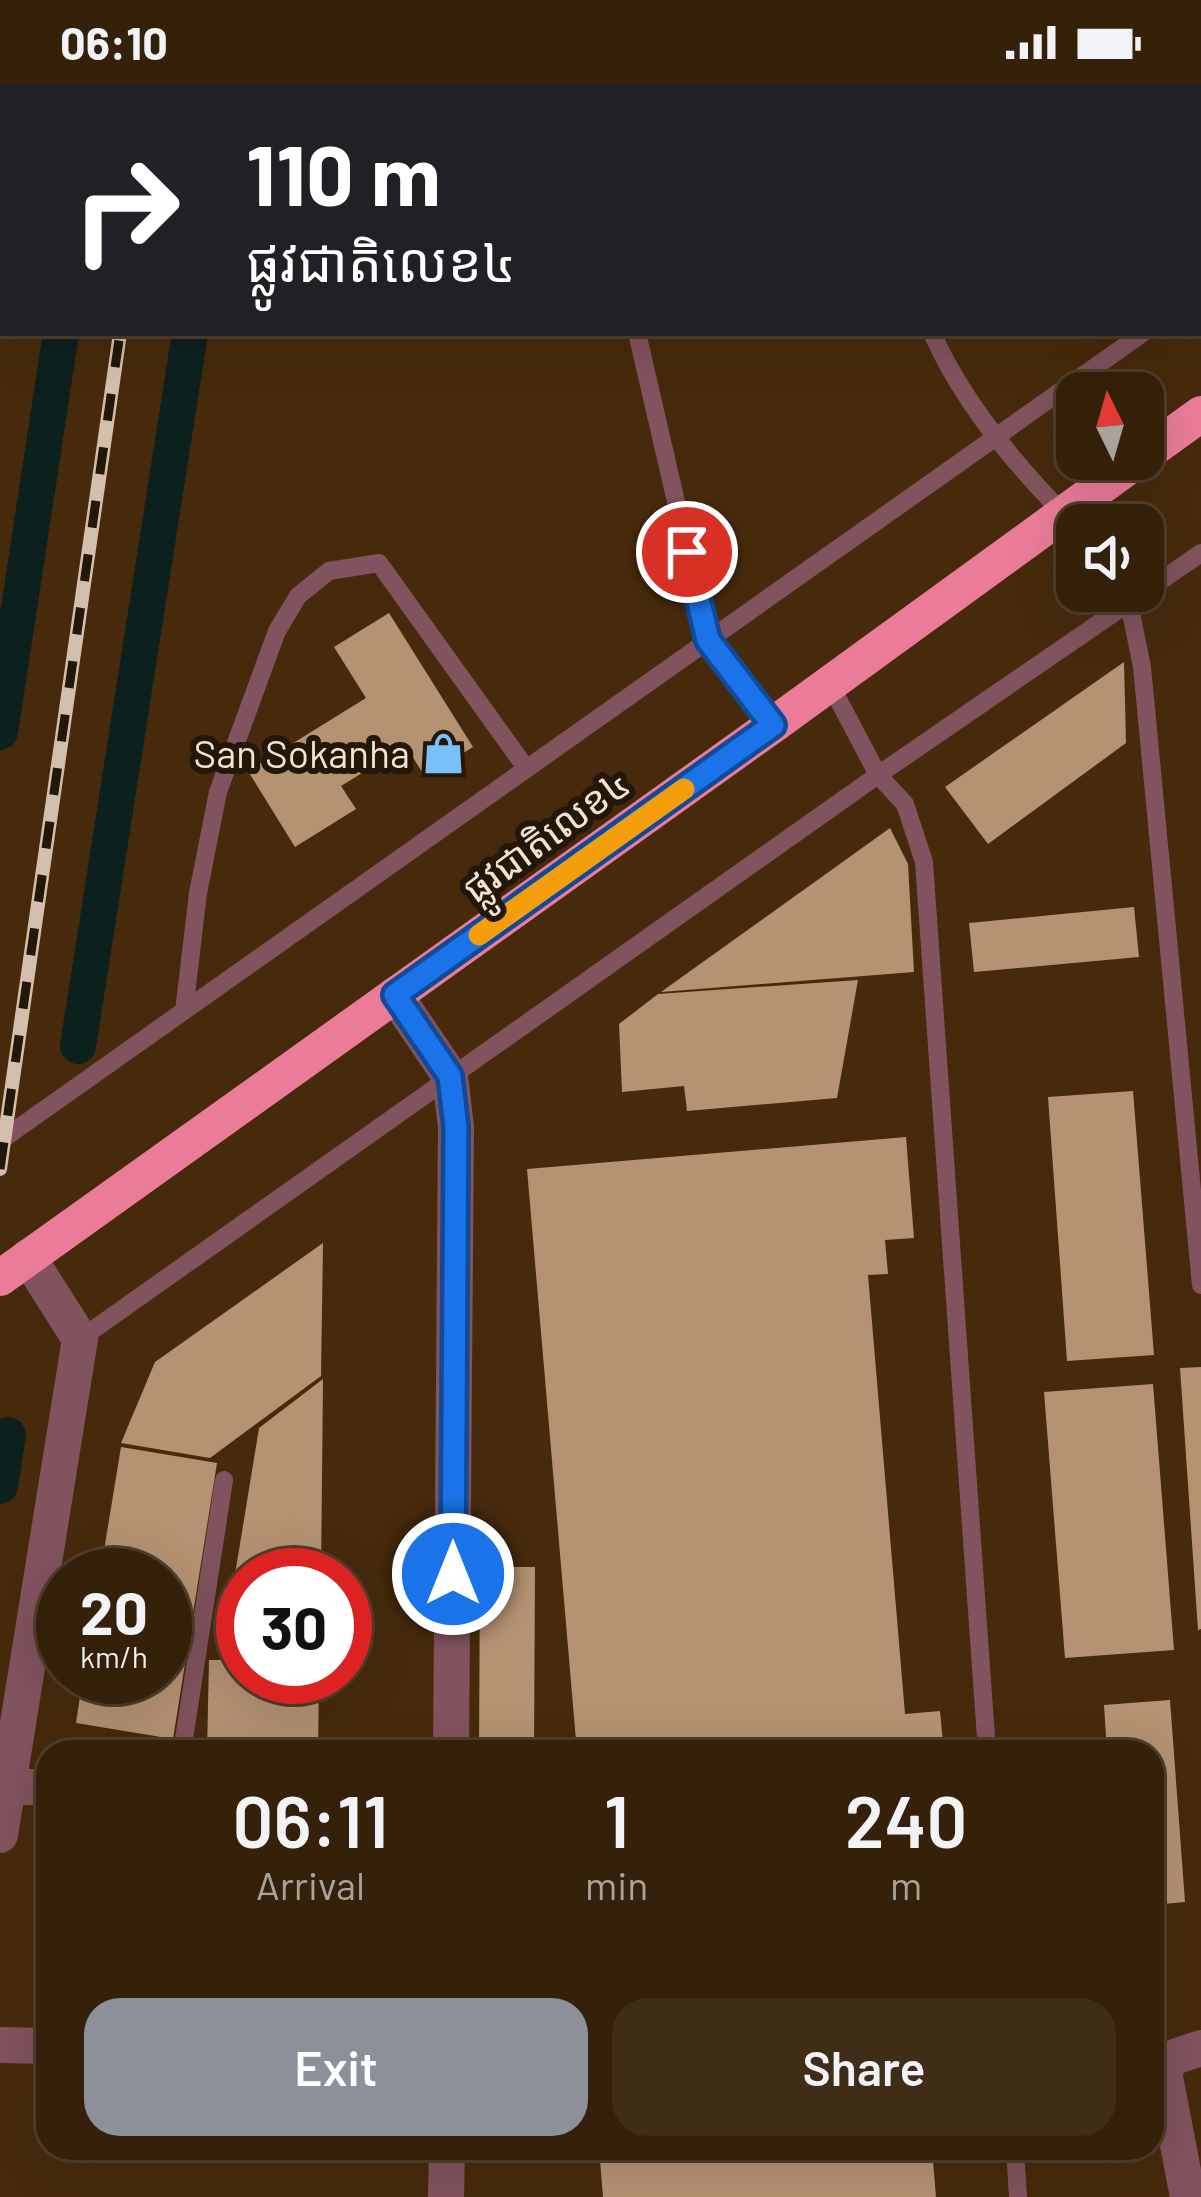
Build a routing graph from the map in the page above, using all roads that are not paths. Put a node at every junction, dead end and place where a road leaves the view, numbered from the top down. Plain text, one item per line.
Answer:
1 (0, 220) edge
2 (0, 229) edge
3 (638, 336) edge
4 (933, 336) edge
5 (1139, 336) edge
6 (1201, 414) edge
7 (994, 436) junction
8 (1164, 441) edge
9 (1115, 480) edge
10 (1088, 504) edge
11 (1056, 505) edge
12 (1056, 530) edge
13 (1201, 553) edge
14 (1164, 575) edge
15 (1105, 612) edge
16 (1129, 612) edge
17 (708, 640) junction
18 (830, 684) junction
19 (773, 725) junction
20 (526, 768) junction
21 (878, 775) junction
22 (395, 995) junction
23 (184, 1011) junction
24 (450, 1076) junction
25 (0, 1142) edge
26 (14, 1268) edge
27 (1201, 1285) edge
28 (80, 1339) junction
29 (224, 1480) dead end
30 (184, 1740) edge
31 (452, 1740) edge
32 (986, 1740) edge
33 (8, 1787) junction
34 (36, 1787) edge
35 (0, 1834) edge
36 (0, 2045) edge
37 (36, 2046) edge
38 (1201, 2048) edge
39 (447, 2160) edge
40 (1016, 2160) edge
41 (446, 2197) edge
42 (1018, 2197) edge
43 (1188, 2197) edge

1 - 2 street
3 - 17 lane
4 - 7 lane
5 - 7 lane
6 - 8 highway, ផ្លូវជាតិលេខ៤
7 - 11 lane
7 - 17 lane
9 - 10 highway, ផ្លូវជាតិលេខ៤
12 - 18 highway, ផ្លូវជាតិលេខ៤
13 - 14 lane
15 - 21 lane
16 - 27 lane
17 - 19 lane
17 - 20 lane
18 - 19 highway, ផ្លូវជាតិលេខ៤
18 - 21 lane
19 - 22 highway, ផ្លូវជាតិលេខ៤
20 - 23 lane
20 - 23 lane
21 - 24 lane
21 - 32 lane
22 - 24 street
22 - 26 highway, ផ្លូវជាតិលេខ៤
23 - 25 lane
24 - 28 lane
24 - 31 street
26 - 28 street
28 - 33 street
29 - 30 lane
33 - 34 street
33 - 35 street
36 - 37 street
38 - 43 street
39 - 41 street
40 - 42 lane

